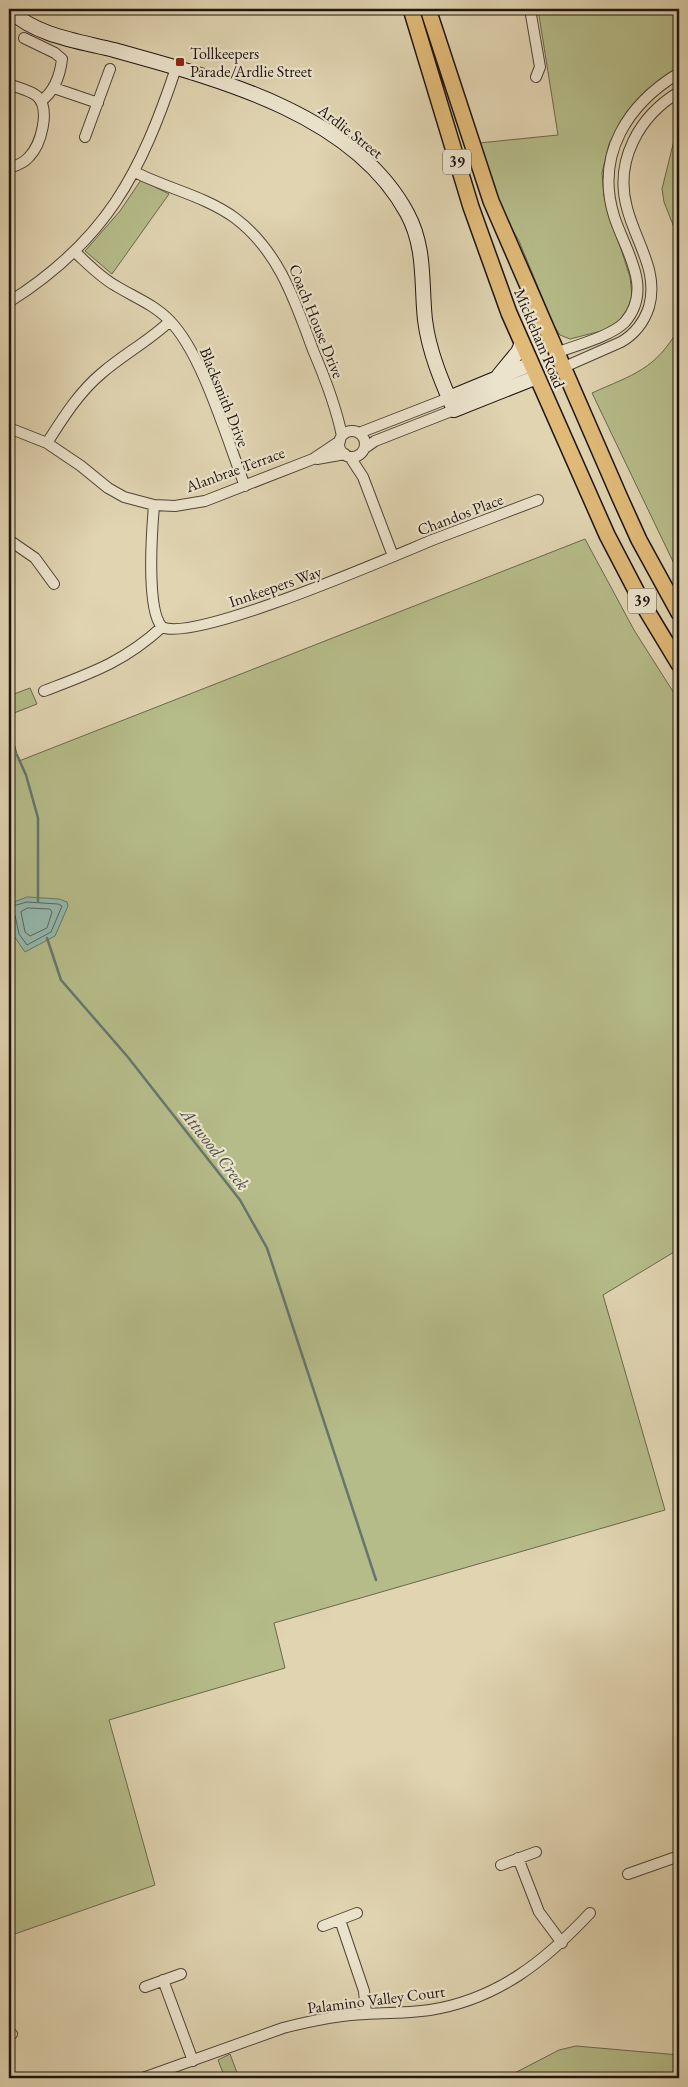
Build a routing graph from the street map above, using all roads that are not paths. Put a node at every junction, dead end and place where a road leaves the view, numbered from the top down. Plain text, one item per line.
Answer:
1 (411, 9) edge
2 (428, 9) edge
3 (530, 9) edge
4 (9, 10) edge
5 (24, 38) dead end
6 (176, 68) junction
7 (110, 69) dead end
8 (679, 73) edge
9 (536, 77) dead end
10 (9, 84) edge
11 (54, 88) junction
12 (679, 92) edge
13 (41, 101) junction
14 (98, 103) junction
15 (85, 137) dead end
16 (9, 168) edge
17 (135, 172) junction
18 (75, 252) junction
19 (9, 302) edge
20 (170, 321) junction
21 (522, 343) junction
22 (556, 353) junction
23 (562, 368) junction
24 (534, 371) junction
25 (495, 378) junction
26 (452, 404) junction
27 (9, 428) edge
28 (348, 435) junction
29 (47, 444) junction
30 (355, 453) junction
31 (313, 459) junction
32 (244, 486) junction
33 (538, 500) dead end
34 (154, 506) junction
35 (9, 540) edge
36 (393, 556) junction
37 (54, 584) dead end
38 (679, 613) edge
39 (162, 627) junction
40 (679, 664) edge
41 (44, 691) dead end
42 (536, 1852) dead end
43 (679, 1856) edge
44 (518, 1858) junction
45 (501, 1864) dead end
46 (628, 1874) dead end
47 (590, 1912) dead end
48 (357, 1913) dead end
49 (340, 1920) junction
50 (323, 1926) dead end
51 (562, 1943) junction
52 (181, 1974) dead end
53 (163, 1980) junction
54 (145, 1987) dead end
55 (366, 2014) junction
56 (193, 2061) junction
57 (143, 2078) edge

1 - 21 main road, Mickleham Road / 39
2 - 22 main road, Mickleham Road / 39
3 - 9 street
4 - 6 street, Ardlie Street
5 - 11 street
6 - 17 street
6 - 26 street, Ardlie Street
7 - 14 street
8 - 22 street
10 - 13 street
11 - 13 street
11 - 14 street
12 - 23 street
13 - 16 street
14 - 15 street
17 - 18 street
17 - 28 street, Coach House Drive
18 - 19 street
18 - 20 street, Blacksmith Drive
20 - 29 street
20 - 32 street, Blacksmith Drive
21 - 24 main road, Mickleham Road / 39
21 - 25 street
22 - 23 main road, Mickleham Road / 39
22 - 24 main road
23 - 24 main road
23 - 38 main road, Mickleham Road / 39
24 - 25 street, Alanbrae Terrace
24 - 26 street, Alanbrae Terrace
24 - 40 main road, Mickleham Road / 39
25 - 26 street, Alanbrae Terrace
26 - 28 street, Alanbrae Terrace
26 - 30 street, Alanbrae Terrace
27 - 29 street, Alanbrae Terrace
28 - 30 street
28 - 30 street
28 - 31 street, Alanbrae Terrace
29 - 34 street, Alanbrae Terrace
30 - 31 street, Alanbrae Terrace
30 - 36 street
31 - 32 street, Alanbrae Terrace
32 - 34 street, Alanbrae Terrace
33 - 36 street, Chandos Place
34 - 39 street
35 - 37 street
36 - 39 street, Innkeepers Way
39 - 41 street
42 - 44 street
43 - 46 street
44 - 45 street
44 - 51 street
47 - 51 street, Palamino Valley Court
48 - 49 street
49 - 50 street
49 - 55 street
51 - 55 street, Palamino Valley Court
52 - 53 street
53 - 54 street
53 - 56 street
55 - 56 street, Palamino Valley Court
56 - 57 street, Palamino Valley Court

